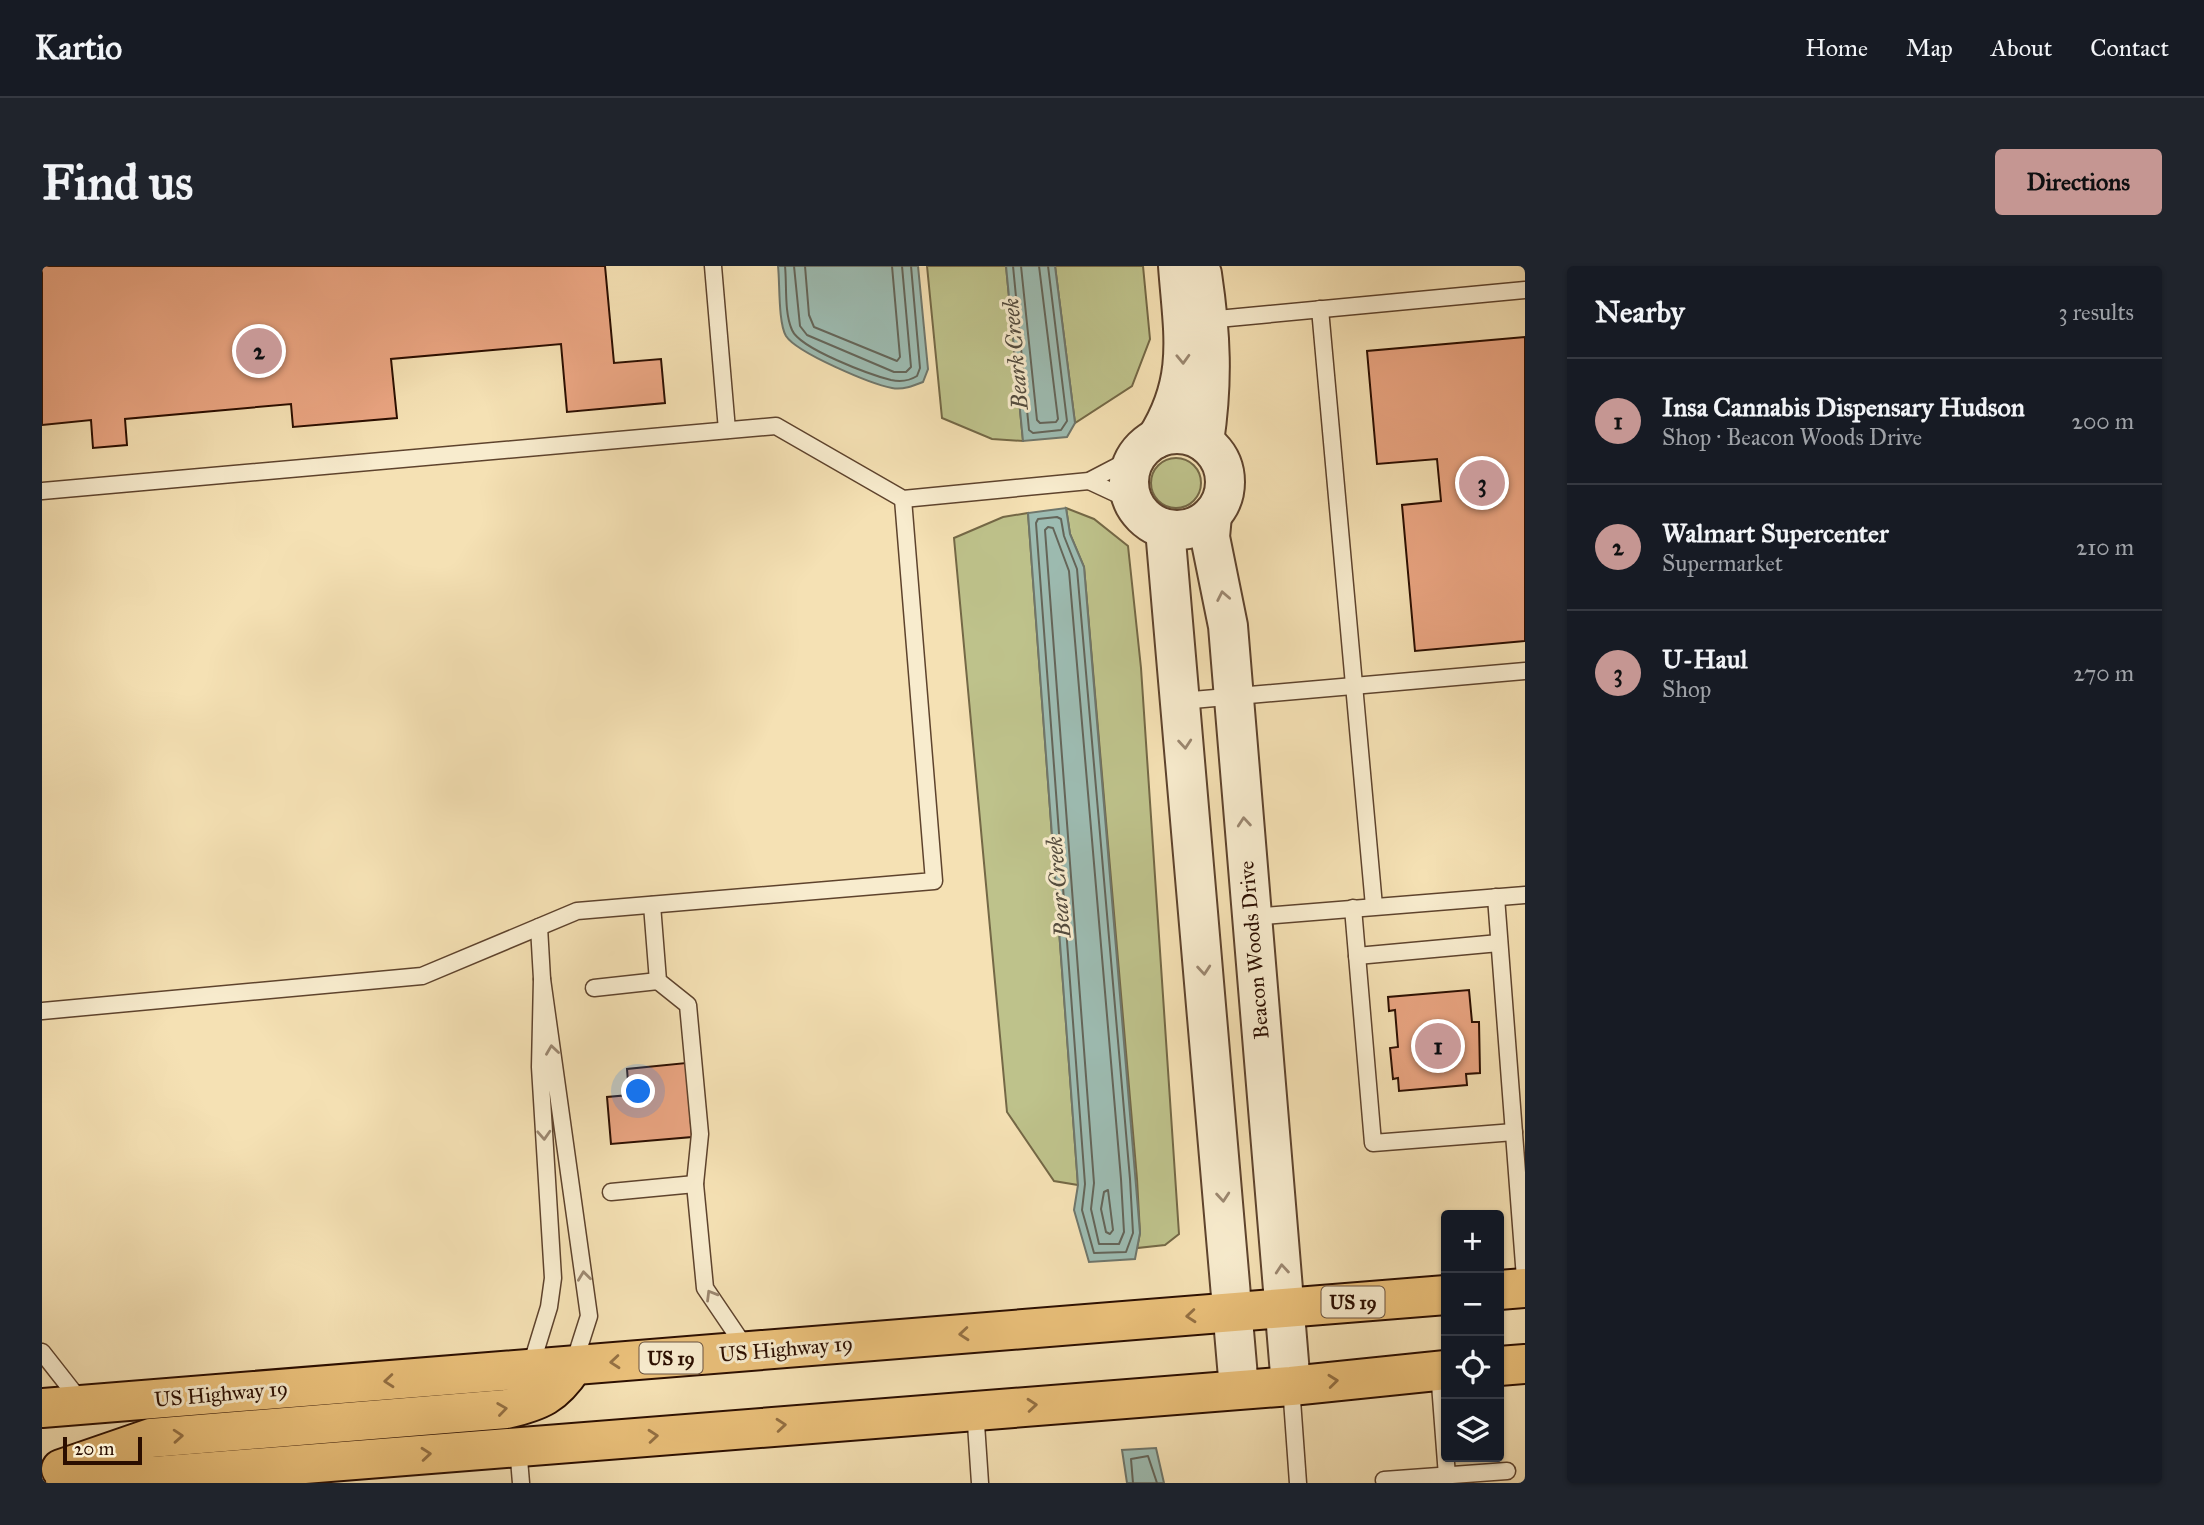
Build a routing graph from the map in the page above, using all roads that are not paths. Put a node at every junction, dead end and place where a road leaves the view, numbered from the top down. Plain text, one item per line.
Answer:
1 (713, 266) edge
2 (1178, 266) edge
3 (1200, 266) edge
4 (1525, 290) edge
5 (1320, 309) junction
6 (1195, 320) junction
7 (727, 430) junction
8 (1203, 442) junction
9 (1146, 447) junction
10 (1089, 481) junction
11 (42, 491) edge
12 (903, 499) junction
13 (1132, 501) junction
14 (1212, 515) junction
15 (1165, 529) junction
16 (1525, 671) edge
17 (1354, 686) junction
18 (1234, 696) junction
19 (1181, 701) junction
20 (1525, 895) edge
21 (1496, 897) junction
22 (652, 905) junction
23 (1374, 906) junction
24 (1353, 908) junction
25 (1251, 917) junction
26 (539, 927) junction
27 (1499, 943) junction
28 (1357, 956) junction
29 (542, 979) junction
30 (658, 981) junction
31 (594, 988) dead end
32 (42, 1011) edge
33 (1514, 1132) junction
34 (695, 1184) junction
35 (611, 1192) dead end
36 (1525, 1278) edge
37 (1525, 1288) edge
38 (1504, 1290) edge
39 (1441, 1294) edge
40 (1285, 1308) junction
41 (1233, 1312) junction
42 (42, 1352) edge
43 (749, 1352) junction
44 (1525, 1364) edge
45 (573, 1366) junction
46 (1504, 1366) edge
47 (530, 1369) junction
48 (1441, 1371) edge
49 (1291, 1385) junction
50 (1239, 1388) junction
51 (1444, 1399) edge
52 (83, 1405) junction
53 (42, 1408) edge
54 (975, 1409) junction
55 (520, 1465) edge
56 (1507, 1471) dead end
57 (42, 1475) edge
58 (1447, 1476) junction
59 (172, 1479) edge
60 (1384, 1480) dead end
61 (113, 1481) edge
62 (65, 1483) edge
63 (980, 1483) edge
64 (1298, 1483) edge

1 - 7 lane
2 - 6 street
3 - 6 street
4 - 5 lane
5 - 6 lane
5 - 17 lane
6 - 8 street
6 -> 9 street
7 - 11 lane
7 - 12 lane
8 - 9 street
8 - 14 street, Beacon Woods Drive
9 - 10 lane
9 - 13 street
10 - 12 lane
10 - 13 lane
12 - 22 lane
13 - 15 street
14 - 15 street
18 -> 14 street, Beacon Woods Drive
15 - 19 street
16 - 17 lane
17 - 18 lane
17 - 23 lane
18 - 19 lane
25 -> 18 street, Beacon Woods Drive
19 -> 41 street
20 - 21 lane
21 - 23 lane
21 - 27 lane
22 - 26 lane
22 - 30 lane
23 - 24 lane
24 - 25 lane
24 - 28 lane
40 -> 25 street, Beacon Woods Drive
26 - 29 lane
26 - 32 lane
27 - 28 lane
27 - 33 lane
28 - 33 lane
45 -> 29 lane
29 -> 47 lane
30 - 31 lane
30 - 34 lane
33 - 36 lane
34 - 35 lane
43 -> 34 lane
37 - 38 highway
39 - 40 highway, US Highway 19 / US 19
40 - 41 highway, US Highway 19 / US 19
40 - 49 street, Beacon Woods Drive
41 -> 43 highway, US Highway 19 / US 19
41 - 50 street
42 - 52 lane
43 -> 45 highway, US Highway 19 / US 19
44 - 46 highway
45 - 47 highway, US Highway 19 / US 19
57 -> 45 highway
47 -> 52 highway, US Highway 19 / US 19
49 -> 48 highway
49 - 50 highway
49 - 64 lane
54 -> 50 highway
51 - 58 lane
52 - 53 highway, US Highway 19 / US 19
55 -> 54 highway
54 - 63 lane
59 -> 55 highway
56 - 58 lane
58 - 60 lane
59 - 61 highway
61 - 62 highway

